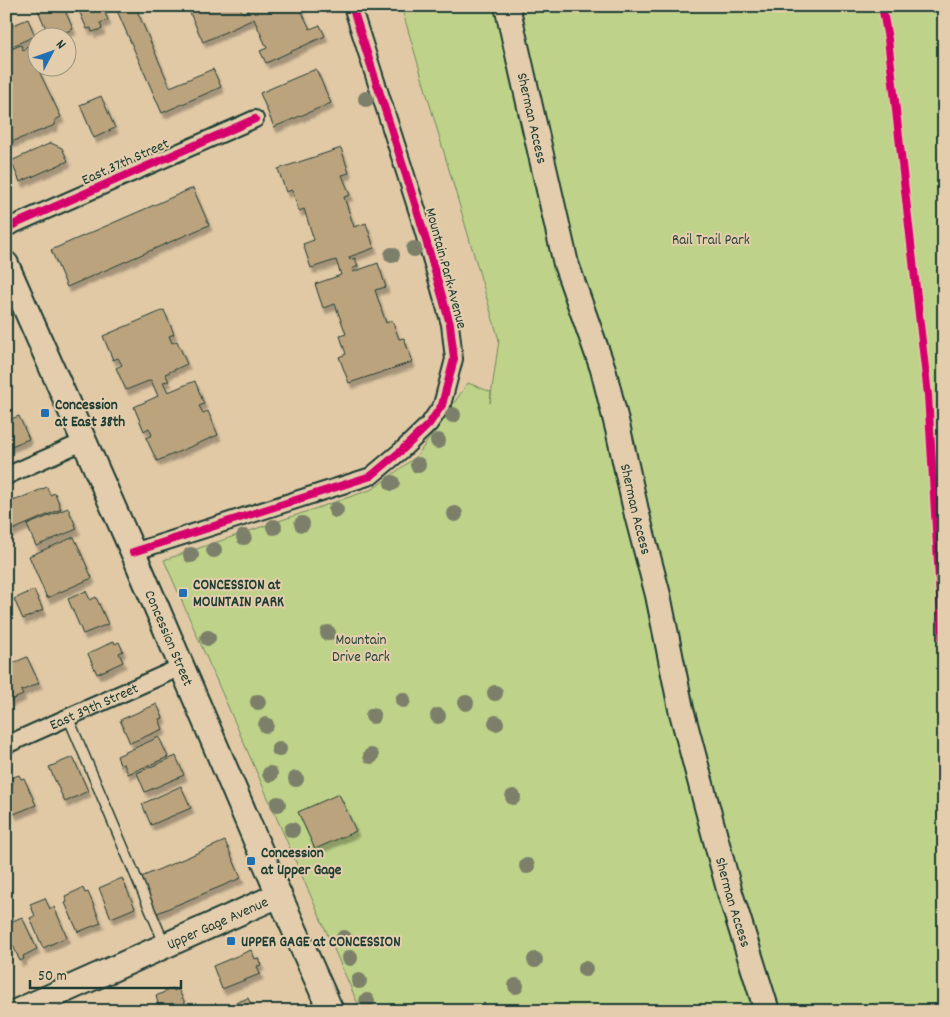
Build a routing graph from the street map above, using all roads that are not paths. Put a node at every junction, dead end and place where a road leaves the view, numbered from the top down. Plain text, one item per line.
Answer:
1 (352, 6) edge
2 (507, 6) edge
3 (255, 119) dead end
4 (6, 228) edge
5 (6, 264) edge
6 (85, 442) junction
7 (6, 476) edge
8 (133, 552) junction
9 (181, 667) junction
10 (68, 717) junction
11 (6, 745) edge
12 (279, 895) junction
13 (165, 946) junction
14 (18, 1011) edge
15 (331, 1011) edge
16 (767, 1011) edge

1 - 8 street, Mountain Park Avenue
2 - 16 main road, Sherman Access
3 - 4 street, East 37th Street
5 - 6 main road, Concession Street
6 - 7 street
6 - 8 main road, Concession Street
8 - 9 main road, Concession Street
9 - 10 street, East 39th Street
9 - 12 main road, Concession Street
10 - 11 street, East 39th Street
10 - 13 lane
12 - 13 main road, Upper Gage Avenue
12 - 15 main road, Concession Street
13 - 14 main road, Upper Gage Avenue

